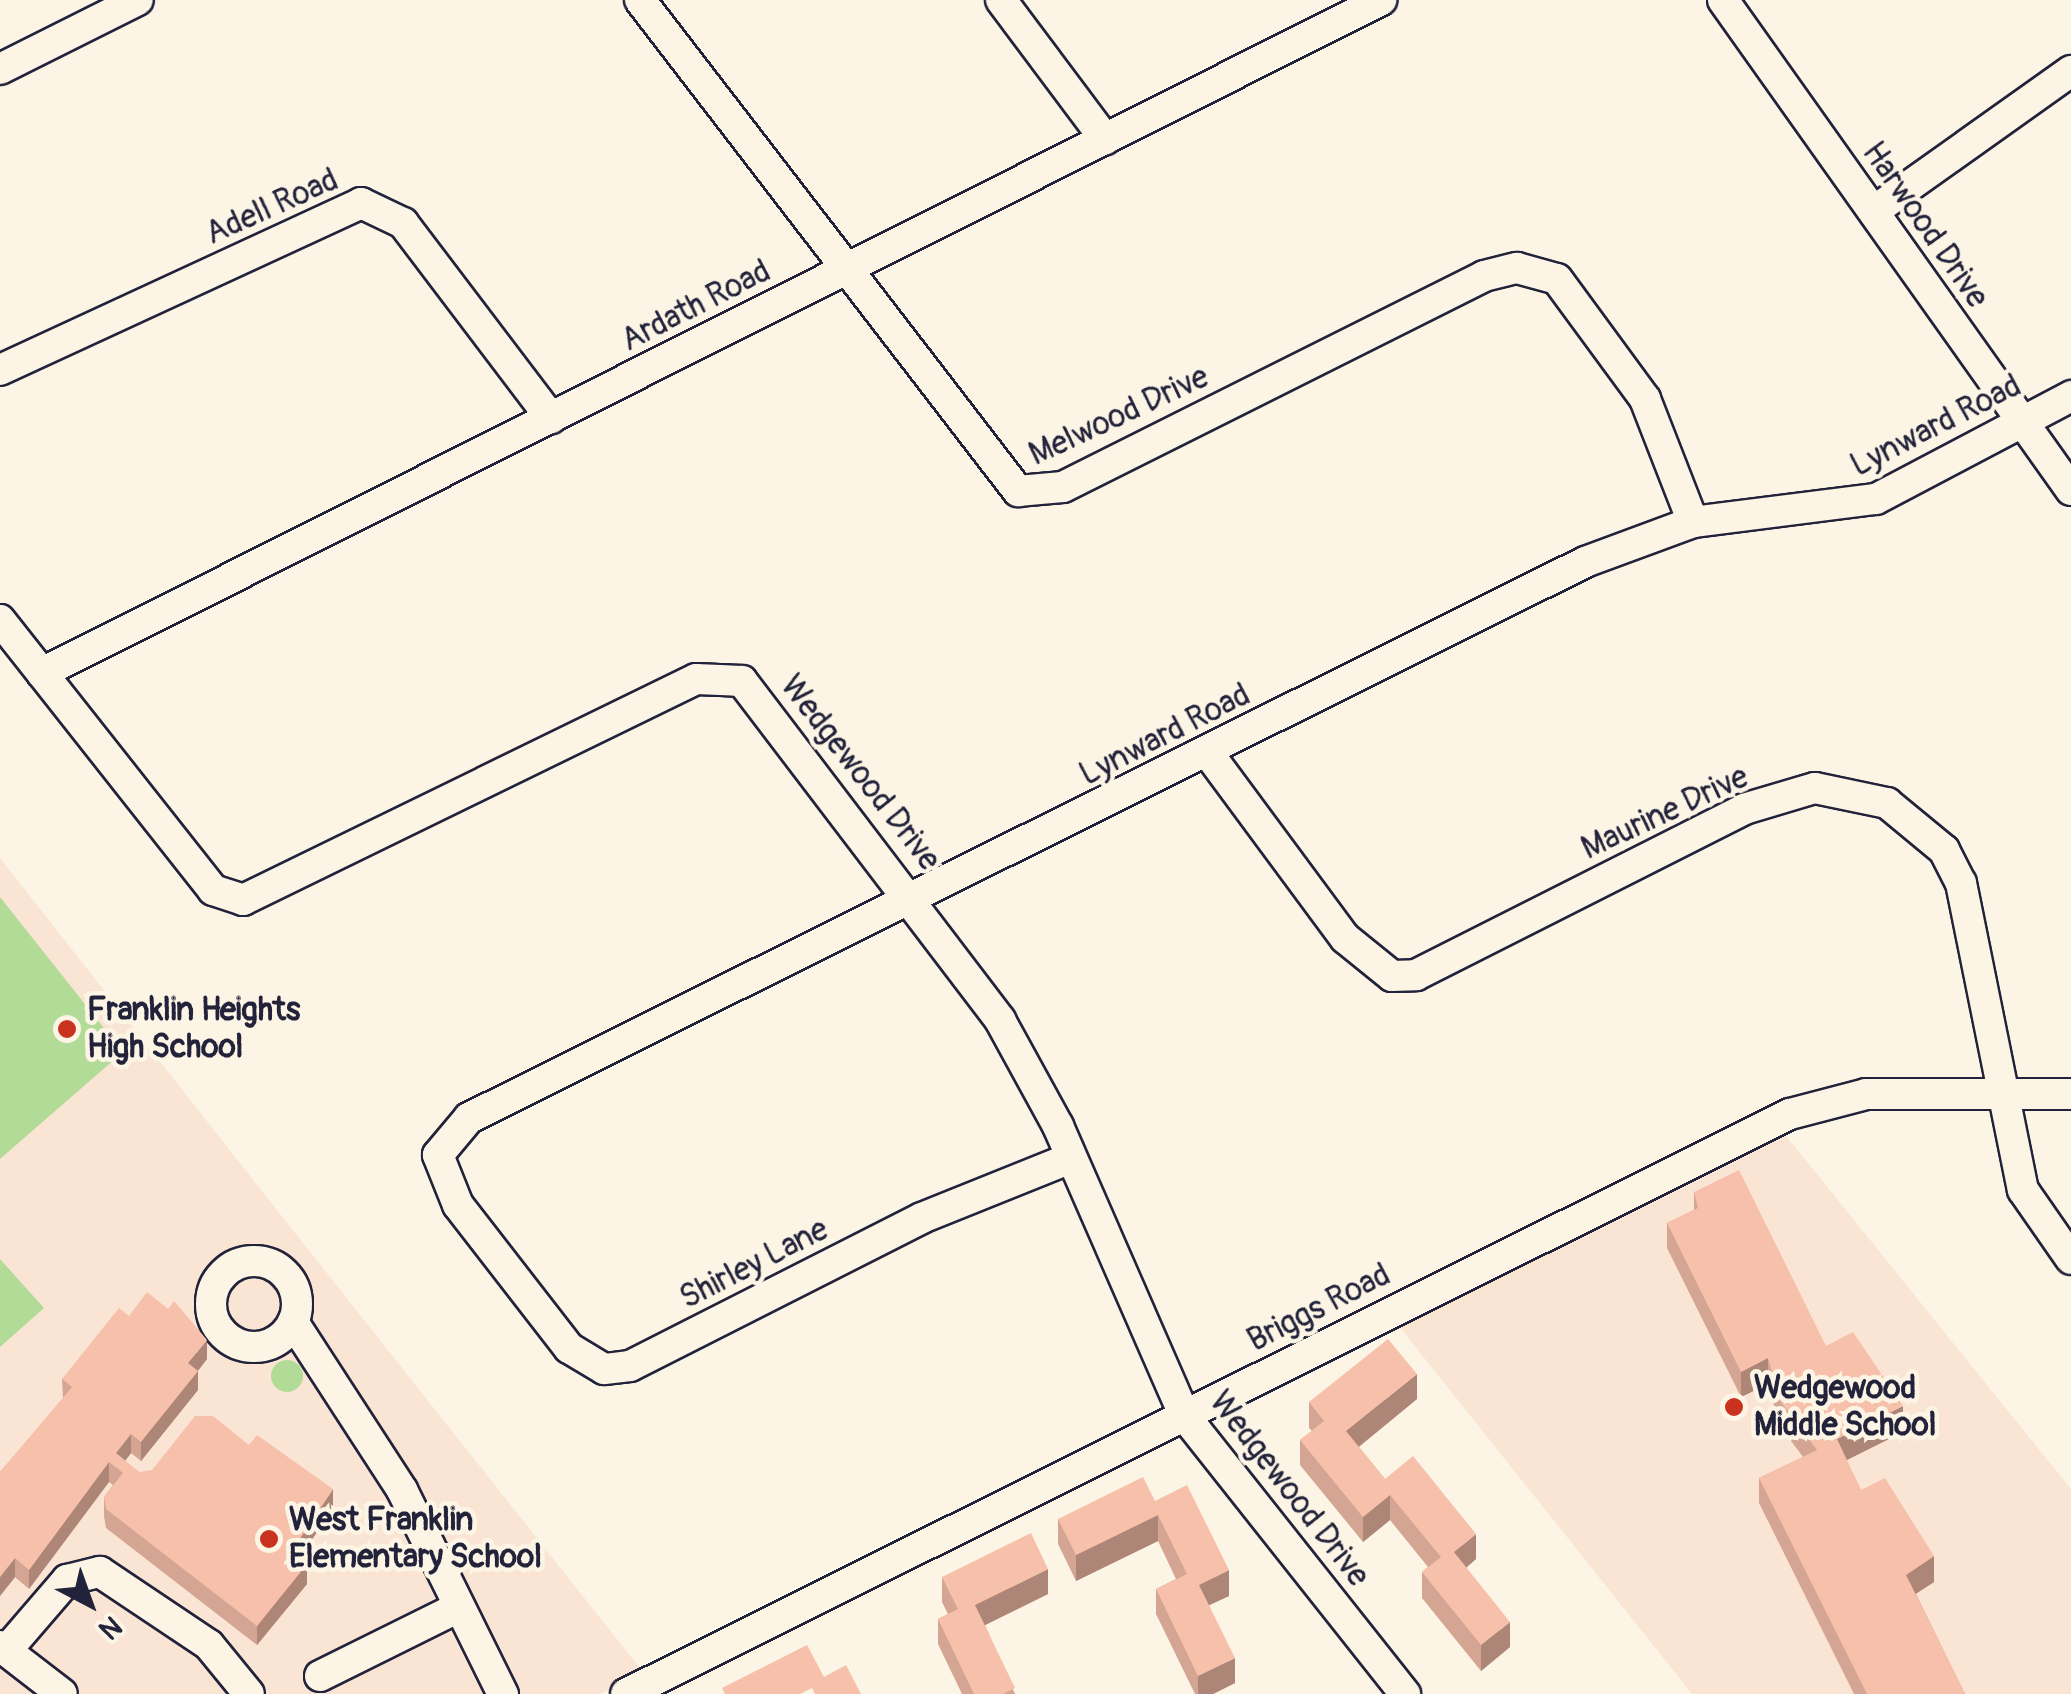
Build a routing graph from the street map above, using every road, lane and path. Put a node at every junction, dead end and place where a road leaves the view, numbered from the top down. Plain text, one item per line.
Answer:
1 (138, 0) edge
2 (640, 0) edge
3 (1001, 0) edge
4 (1723, 0) edge
5 (1370, 2) edge
6 (0, 68) edge
7 (2071, 71) edge
8 (1105, 139) junction
9 (1874, 211) junction
10 (844, 270) junction
11 (0, 370) edge
12 (2071, 396) edge
13 (551, 418) junction
14 (2022, 422) junction
15 (2071, 490) edge
16 (1693, 522) junction
17 (0, 620) edge
18 (42, 673) junction
19 (1208, 754) junction
20 (914, 899) junction
21 (2071, 1094) edge
22 (2007, 1100) junction
23 (1071, 1158) junction
24 (2071, 1259) edge
25 (504, 1264) joint
26 (293, 1322) dead end
27 (1184, 1415) junction
28 (458, 1607) junction
29 (3, 1648) edge
30 (320, 1676) dead end
31 (62, 1694) edge
32 (249, 1694) edge
33 (503, 1694) edge
34 (626, 1694) edge
35 (1405, 1694) edge

1 - 6 street
2 - 10 street, Melwood Drive
3 - 8 street
4 - 9 street, Harwood Drive
5 - 8 street, Ardath Road
7 - 9 street
8 - 10 street, Ardath Road
9 - 14 street, Harwood Drive
10 - 13 street, Ardath Road
10 - 16 street, Melwood Drive
11 - 13 street, Adell Road
12 - 14 street, Lynward Road
13 - 18 street, Ardath Road
14 - 15 street, Harwood Drive
14 - 16 street, Lynward Road
16 - 19 street, Lynward Road
17 - 18 street, Wedgewood Drive
18 - 20 street, Wedgewood Drive
19 - 20 street, Lynward Road
19 - 22 street, Maurine Drive
20 - 23 street, Wedgewood Drive
20 - 25 street, Lynward Road
21 - 22 street, Briggs Road
22 - 24 street, Maurine Drive
22 - 27 street, Briggs Road
23 - 25 street, Shirley Lane
23 - 27 street, Wedgewood Drive
26 - 28 street
27 - 34 street, Briggs Road
27 - 35 street, Wedgewood Drive
28 - 30 street
28 - 33 street
29 - 31 street
29 - 32 street

